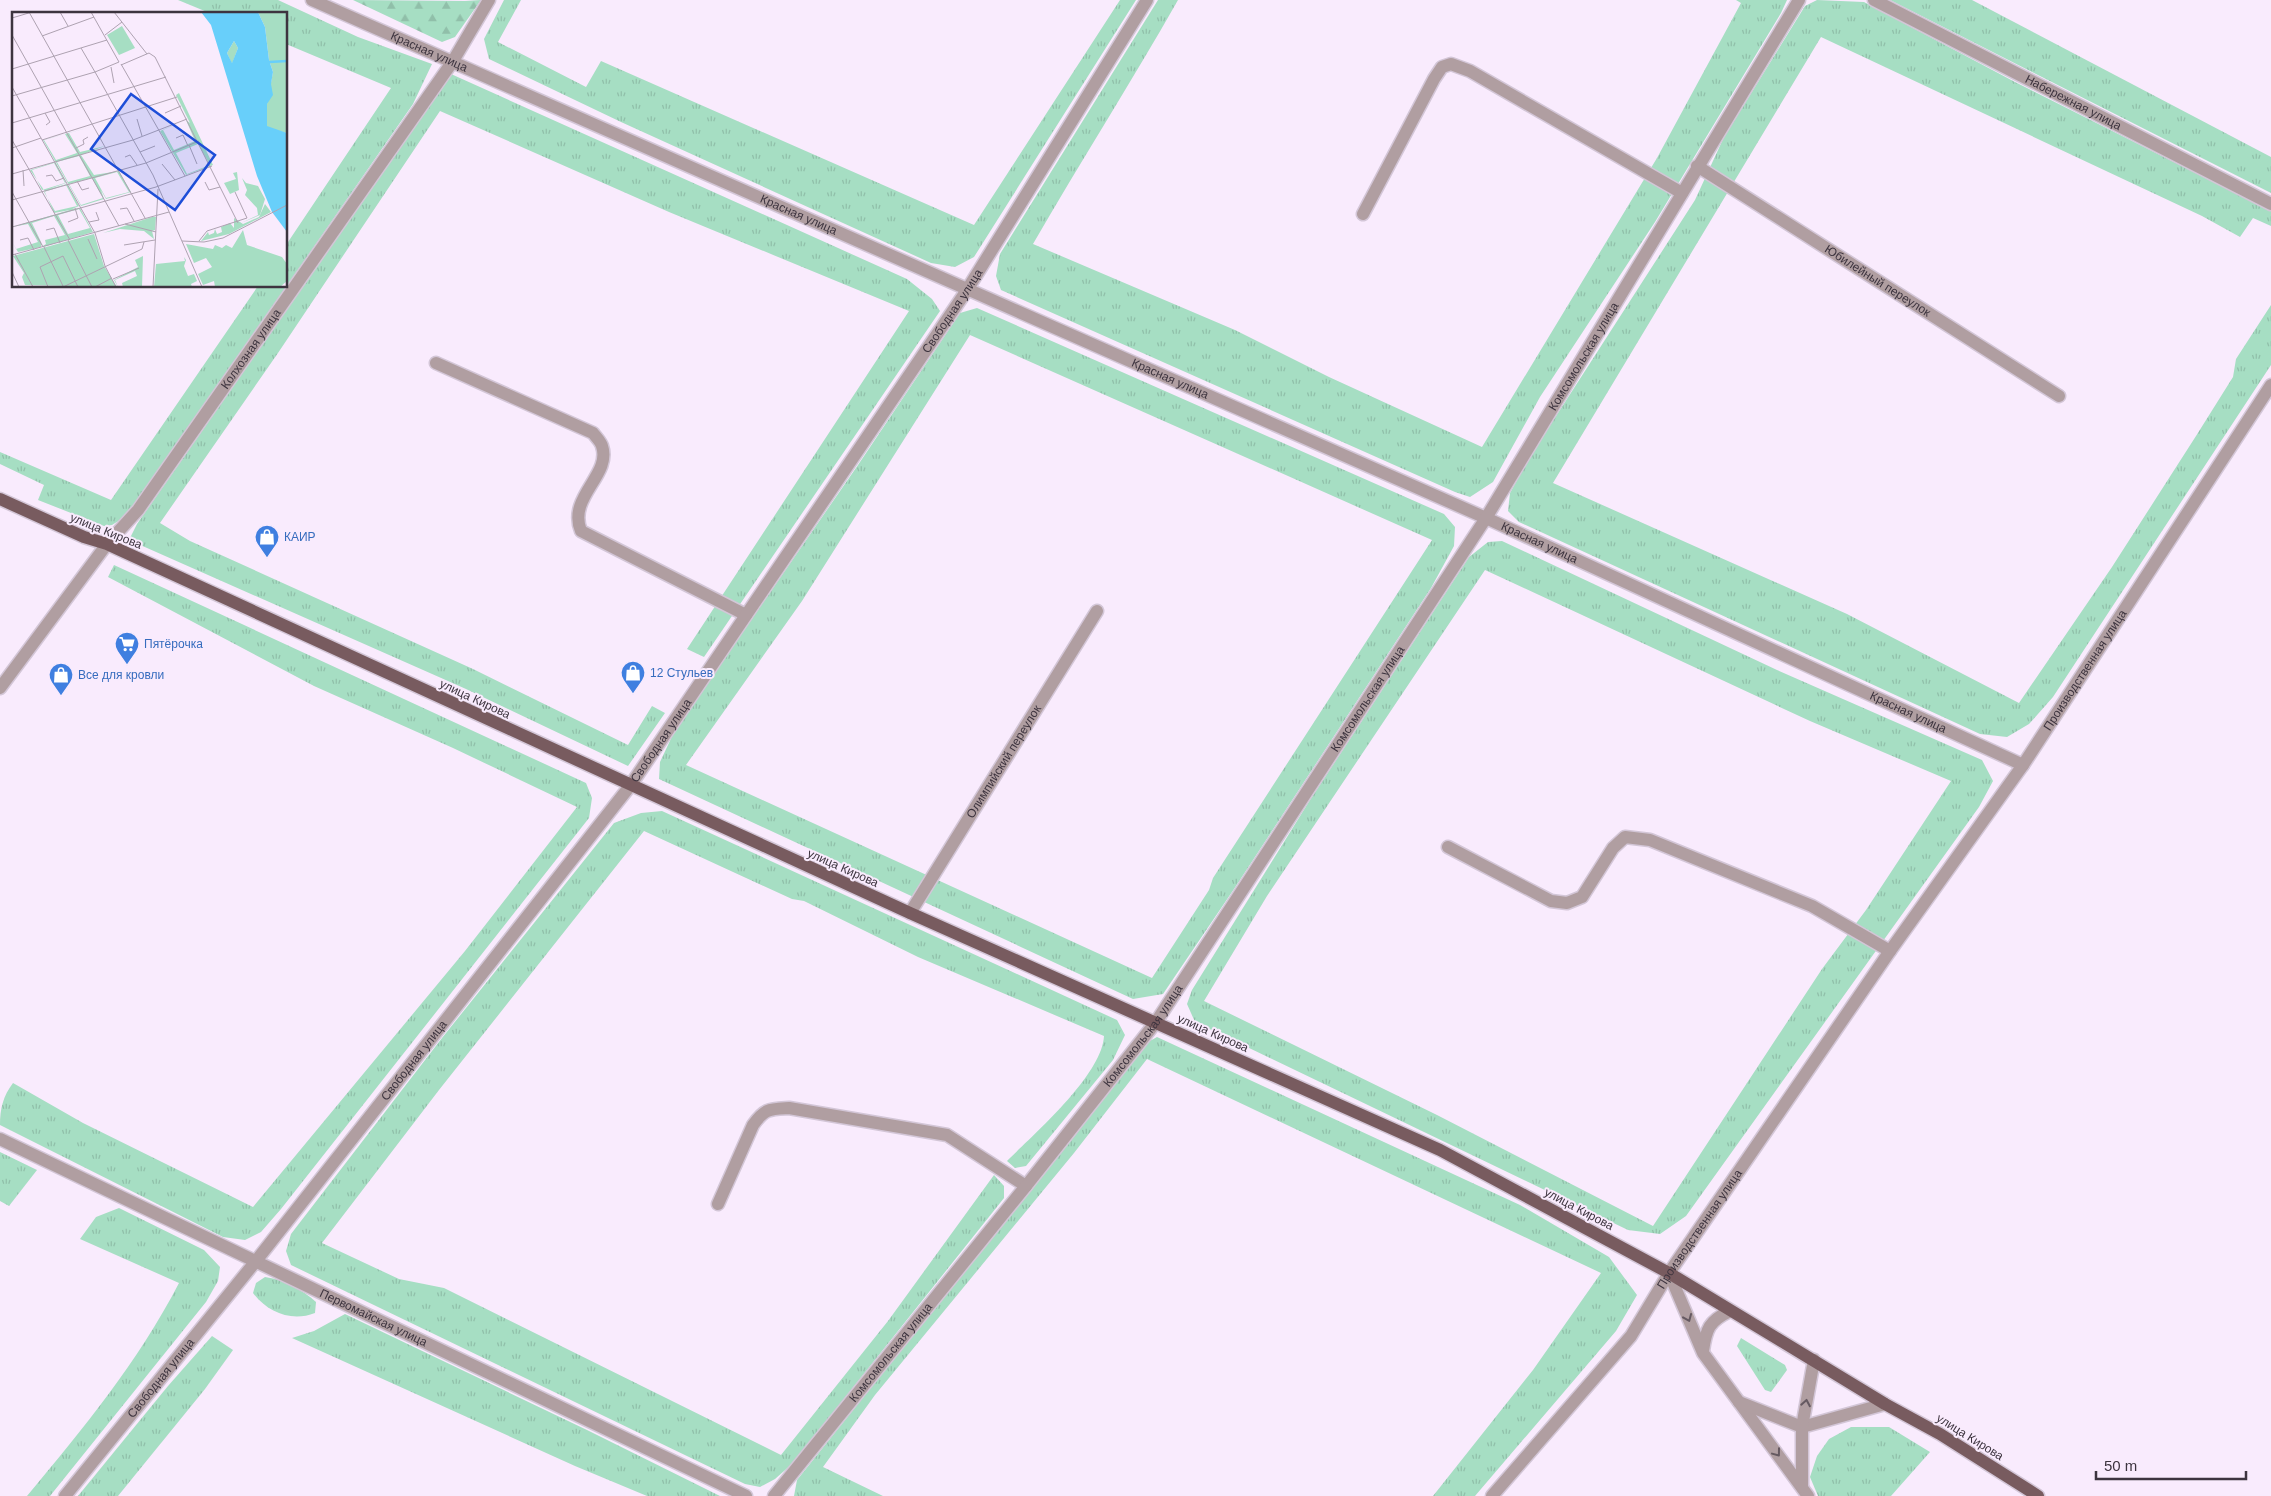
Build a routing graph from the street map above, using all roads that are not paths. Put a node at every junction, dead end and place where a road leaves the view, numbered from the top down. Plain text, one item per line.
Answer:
1 (312, 0) edge
2 (489, 0) edge
3 (1147, 0) edge
4 (1799, 0) edge
5 (1874, 0) edge
6 (453, 61) junction
7 (1697, 166) junction
8 (1682, 193) junction
9 (2271, 204) edge
10 (1363, 214) dead end
11 (967, 290) junction
12 (436, 363) dead end
13 (2271, 385) edge
14 (2059, 396) dead end
15 (0, 500) edge
16 (1486, 518) junction
17 (107, 544) junction
18 (1097, 611) dead end
19 (746, 615) junction
20 (0, 688) edge
21 (2023, 765) junction
22 (630, 786) junction
23 (1448, 847) dead end
24 (910, 913) junction
25 (1890, 951) junction
26 (1156, 1022) junction
27 (0, 1139) edge
28 (1026, 1186) junction
29 (718, 1204) dead end
30 (256, 1261) junction
31 (1669, 1273) junction
32 (1730, 1310) junction
33 (1702, 1353) junction
34 (1814, 1360) junction
35 (1739, 1402) junction
36 (1886, 1404) junction
37 (1802, 1427) junction
38 (1805, 1491) edge
39 (65, 1496) edge
40 (746, 1496) edge
41 (774, 1496) edge
42 (1492, 1496) edge
43 (2038, 1496) edge

1 - 6 street, Красная улица
2 - 6 street, Колхозная улица
3 - 11 street, Свободная улица
4 - 7 street, Комсомольская улица
5 - 9 street, Набережная улица
6 - 11 street, Красная улица
6 - 17 street, Колхозная улица
7 - 8 street, Комсомольская улица
7 - 14 street, Юбилейный переулок
8 - 10 street
8 - 16 street, Комсомольская улица
11 - 16 street, Красная улица
11 - 19 street, Свободная улица
12 - 19 street
13 - 21 street, Производственная улица
15 - 17 main road, улица Кирова
16 - 21 street, Красная улица
16 - 26 street, Комсомольская улица
17 - 20 street, Колхозная улица
17 - 22 main road, улица Кирова
18 - 24 street, Олимпийский переулок
19 - 22 street, Свободная улица
21 - 25 street, Производственная улица
22 - 24 main road, улица Кирова
22 - 30 street, Свободная улица
23 - 25 street
24 - 26 main road, улица Кирова
25 - 31 street, Производственная улица
26 - 28 street, Комсомольская улица
26 - 31 main road, улица Кирова
27 - 30 street, Первомайская улица
28 - 29 street
28 - 41 street, Комсомольская улица
30 - 39 street, Свободная улица
30 - 40 street, Первомайская улица
31 - 32 main road, улица Кирова
31 -> 33 street
31 - 42 street, Производственная улица
32 - 33 street
32 - 34 main road, улица Кирова
33 - 35 street
34 - 36 main road, улица Кирова
37 -> 34 street
35 - 37 street
35 -> 38 street
36 - 37 street
36 - 43 main road, улица Кирова
37 - 38 street

